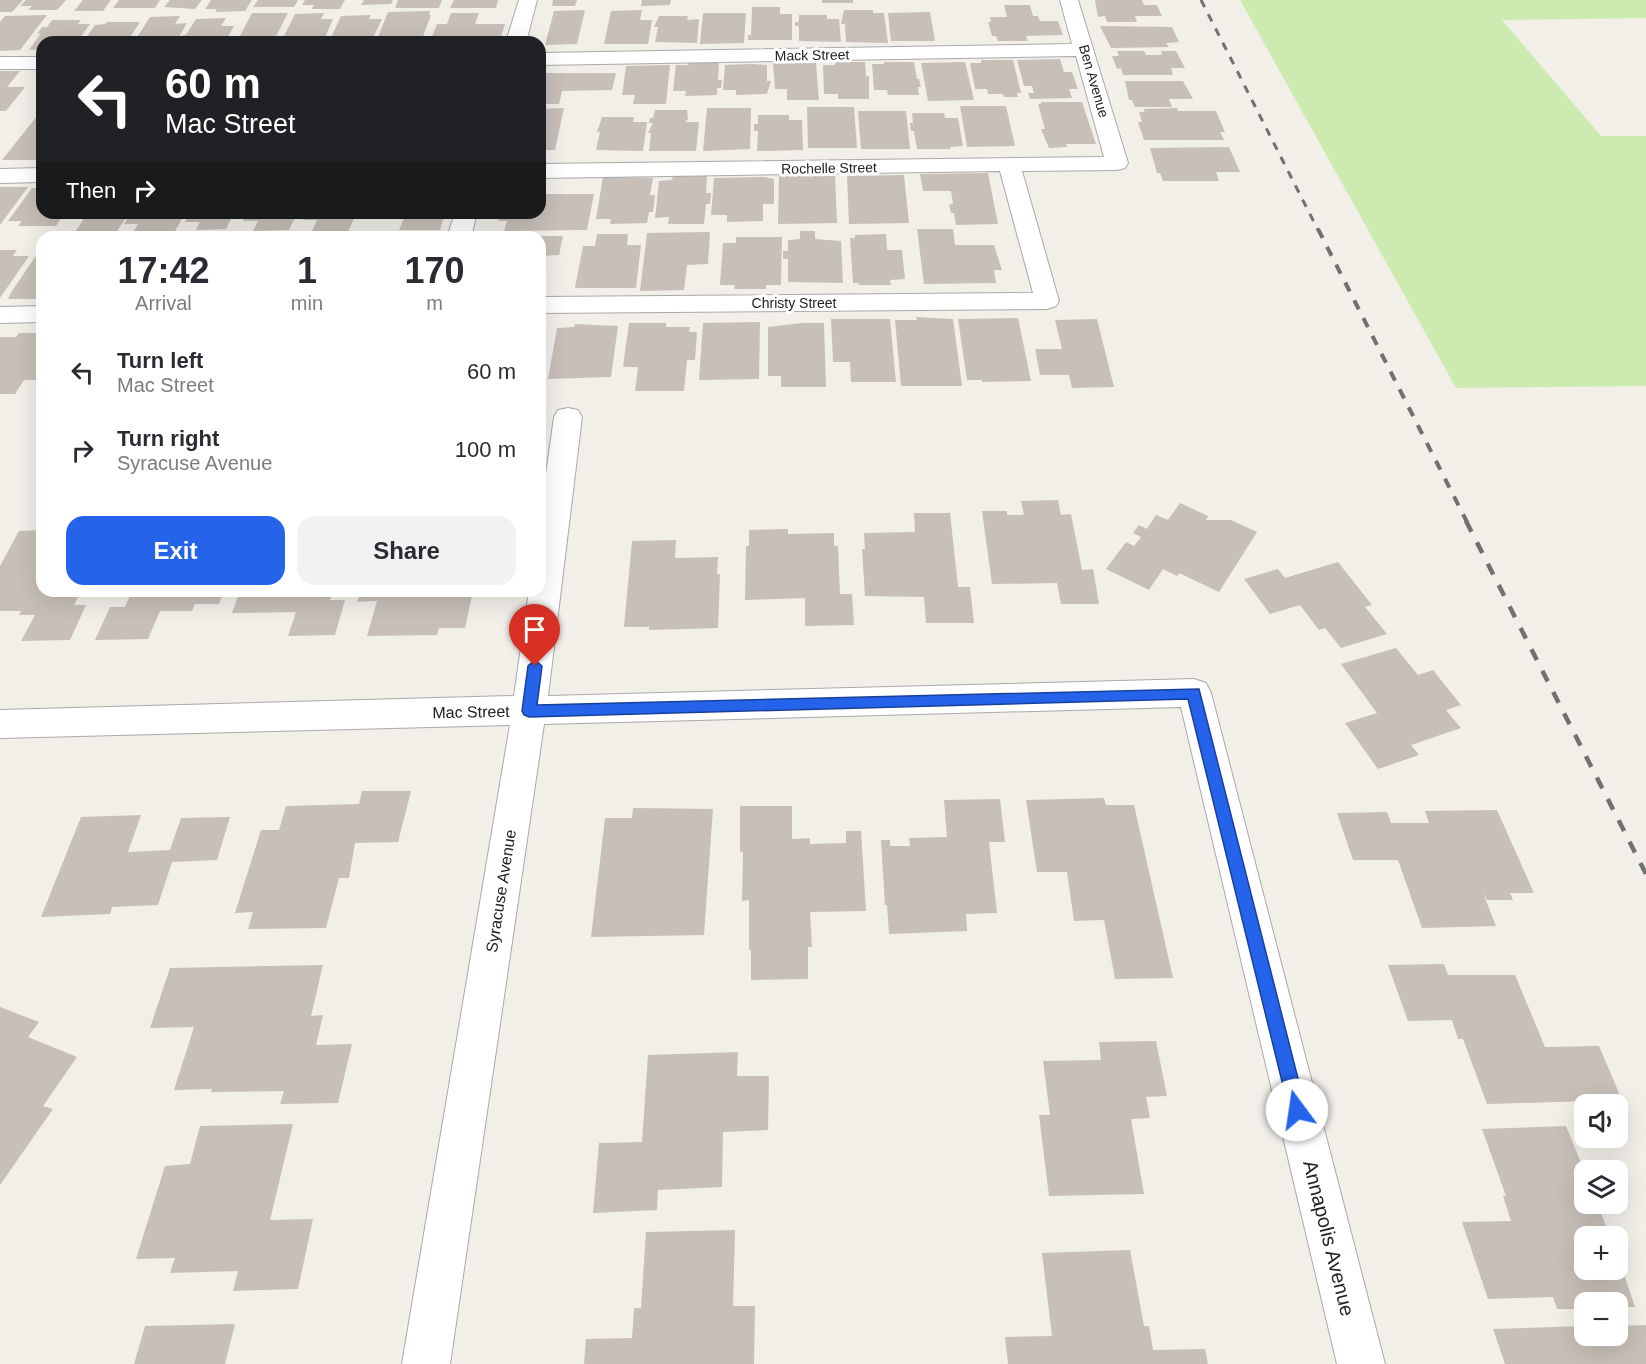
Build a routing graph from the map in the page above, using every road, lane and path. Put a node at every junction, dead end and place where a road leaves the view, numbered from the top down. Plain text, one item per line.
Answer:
1 (528, 0) edge
2 (1069, 0) edge
3 (518, 36) edge
4 (1085, 50) junction
5 (546, 59) edge
6 (0, 63) edge
7 (36, 63) edge
8 (1118, 163) joint
9 (1010, 166) junction
10 (546, 171) edge
11 (36, 175) edge
12 (0, 176) edge
13 (546, 305) edge
14 (36, 314) edge
15 (0, 315) edge
16 (568, 417) dead end
17 (546, 583) edge
18 (544, 597) edge
19 (1194, 693) joint
20 (529, 711) junction
21 (0, 724) edge
22 (426, 1364) edge
23 (1361, 1364) edge

1 - 3 street
2 - 4 street, Ben Avenue
4 - 5 street, Mack Street
4 - 8 street, Ben Avenue
6 - 7 street
8 - 9 street, Rochelle Street
9 - 10 street, Rochelle Street
9 - 13 street, Christy Street
11 - 12 street
14 - 15 street
16 - 17 street, Syracuse Avenue
18 - 20 street, Syracuse Avenue
19 - 20 street, Mac Street
19 - 23 street, Annapolis Avenue
20 - 21 street, Mac Street
20 - 22 street, Syracuse Avenue

